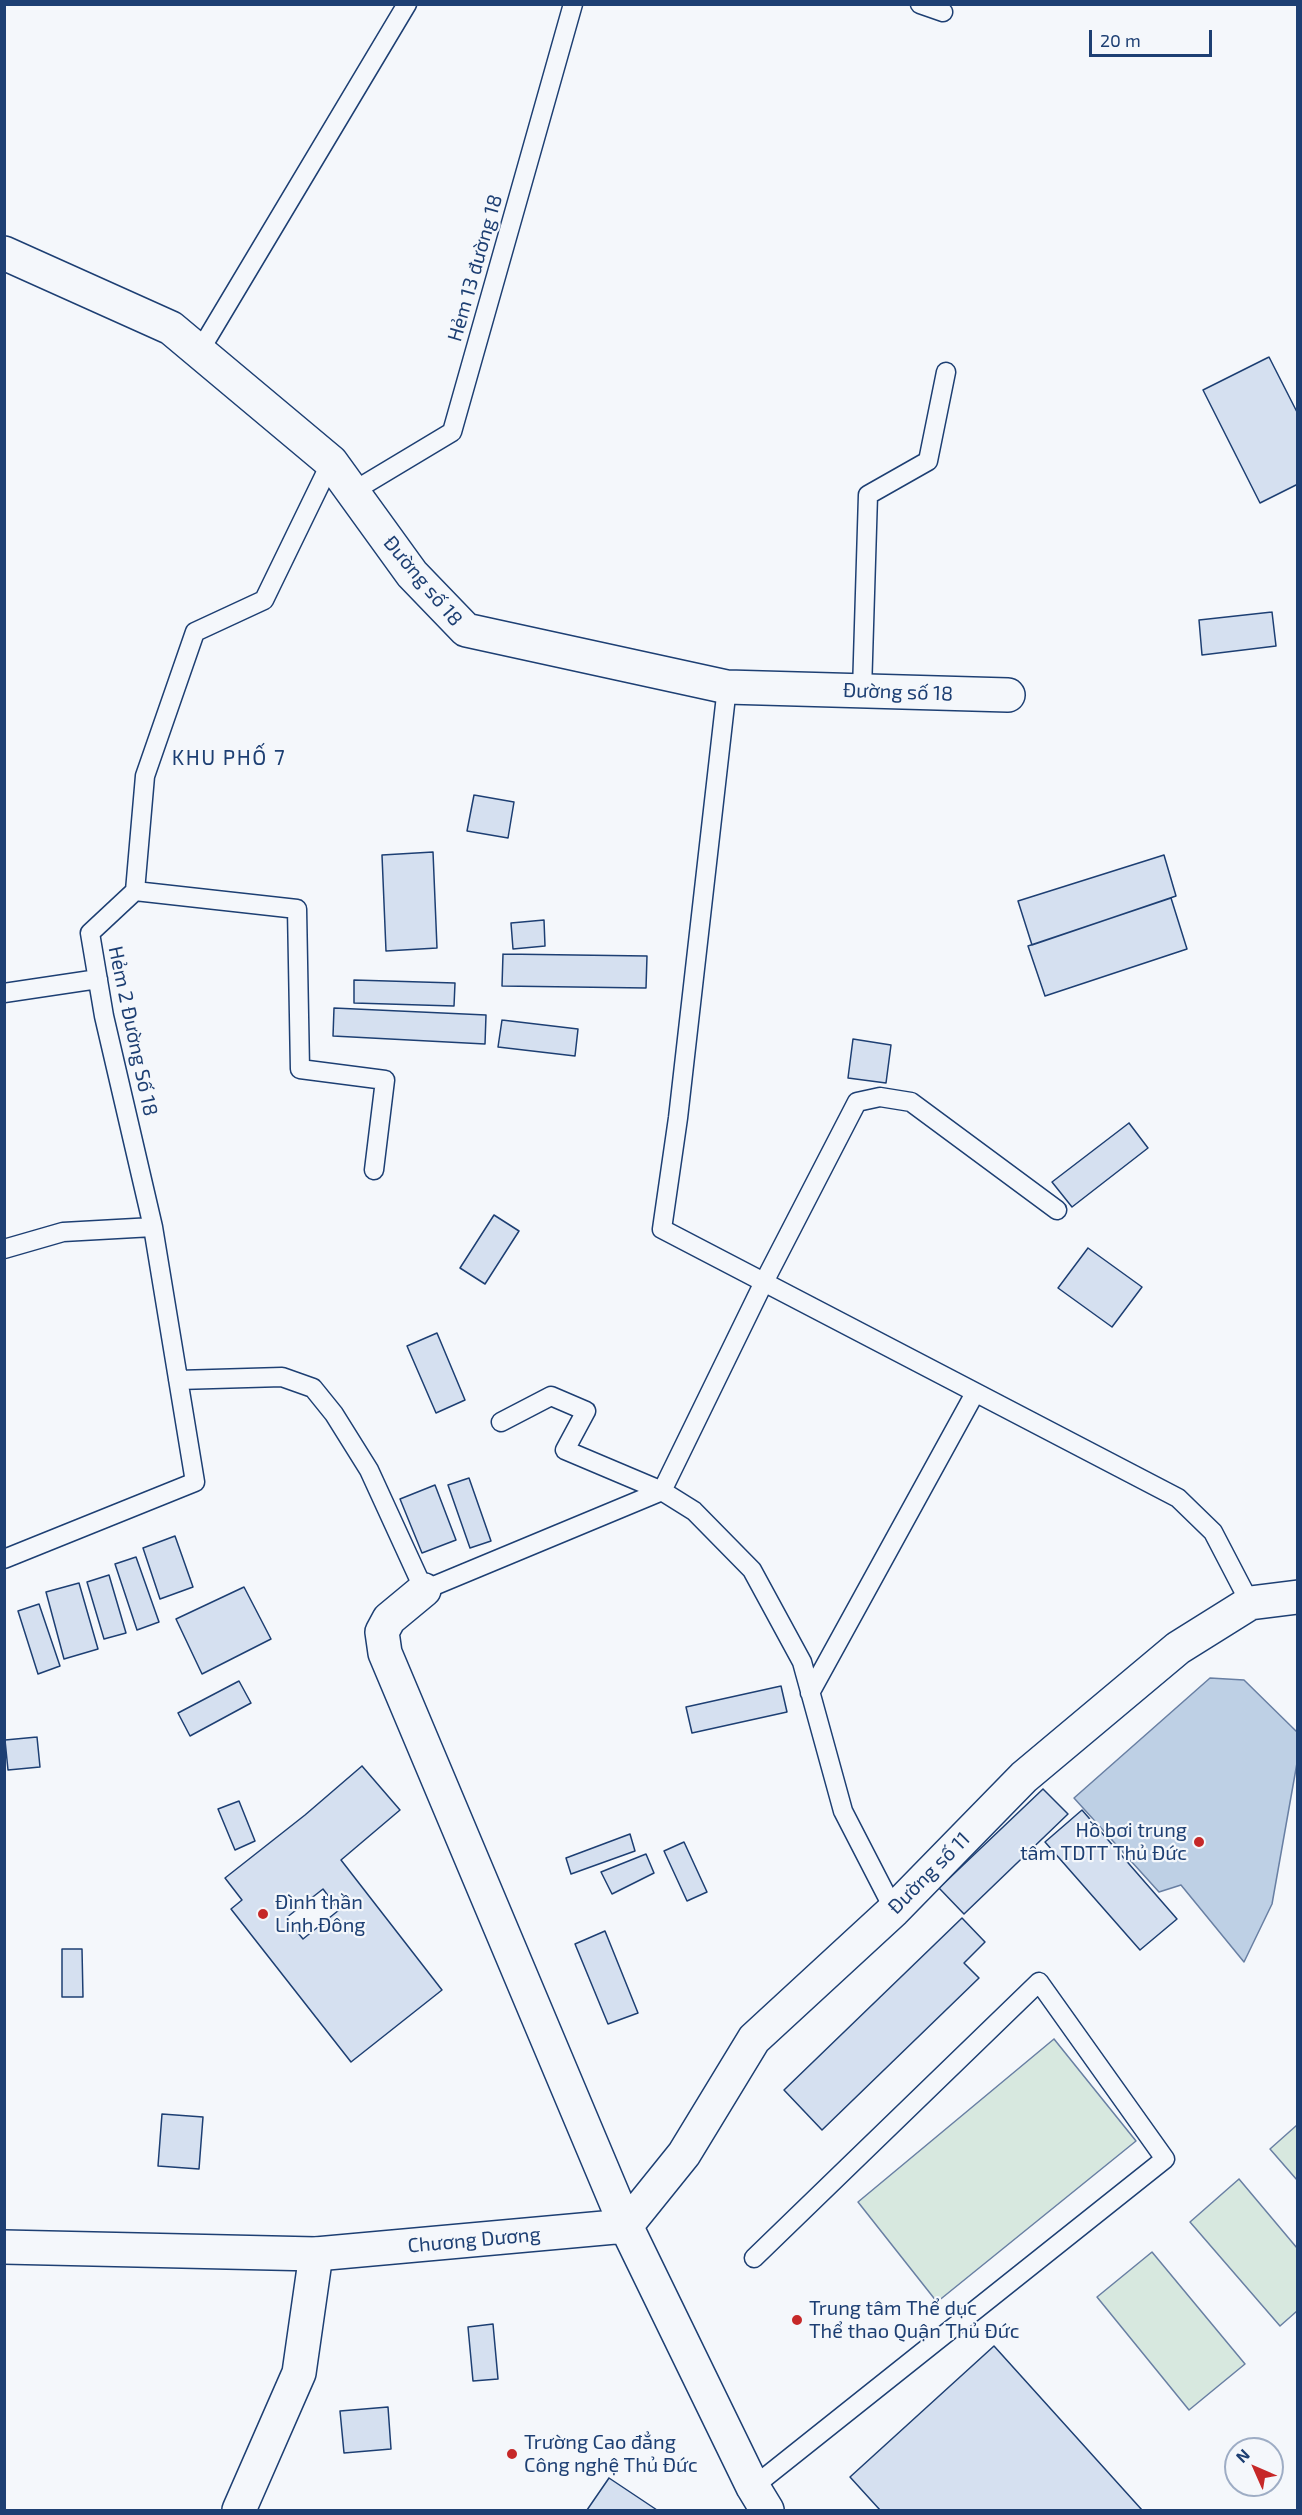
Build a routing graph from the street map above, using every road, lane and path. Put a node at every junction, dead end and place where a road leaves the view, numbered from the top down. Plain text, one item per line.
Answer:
1 (407, 4) edge
2 (573, 4) edge
3 (920, 4) edge
4 (943, 12) dead end
5 (4, 253) edge
6 (198, 352) junction
7 (946, 372) dead end
8 (331, 462) junction
9 (352, 492) junction
10 (727, 687) junction
11 (862, 691) junction
12 (1008, 695) dead end
13 (135, 891) junction
14 (98, 979) junction
15 (4, 993) edge
16 (374, 1170) dead end
17 (1057, 1210) dead end
18 (153, 1227) junction
19 (4, 1249) edge
20 (763, 1284) junction
21 (178, 1380) junction
22 (975, 1393) junction
23 (501, 1422) dead end
24 (662, 1491) junction
25 (4, 1559) edge
26 (424, 1590) junction
27 (1298, 1597) edge
28 (1250, 1603) junction
29 (810, 1693) junction
30 (894, 1910) junction
31 (626, 2226) junction
32 (4, 2247) edge
33 (316, 2254) junction
34 (754, 2258) dead end
35 (760, 2499) edge
36 (238, 2511) edge

1 - 6 lane
2 - 9 lane, Hẻm 13 đường 18
3 - 4 lane
5 - 6 street, Đường số 18
6 - 8 street, Đường số 18
7 - 11 lane
8 - 9 street, Đường số 18
8 - 13 lane
9 - 10 street, Đường số 18
10 - 11 street, Đường số 18
10 - 20 lane
11 - 12 street, Đường số 18
13 - 14 lane, Hẻm 2 Đường Số 18
13 - 16 lane
14 - 15 lane
14 - 18 lane, Hẻm 2 Đường Số 18
17 - 20 lane
18 - 19 lane
18 - 21 lane, Hẻm 2 Đường Số 18
20 - 22 lane
20 - 24 lane
21 - 25 lane, Hẻm 2 Đường Số 18
21 - 26 lane
22 - 28 lane
22 - 29 lane
23 - 24 lane
24 - 26 lane
24 - 29 lane
26 - 31 street
27 - 28 street, Đường số 11
28 - 30 street, Đường số 11
29 - 30 lane
30 - 31 street, Đường số 11
31 - 33 street, Chương Dương
31 - 35 street
32 - 33 street, Chương Dương
33 - 36 street
34 - 35 lane

